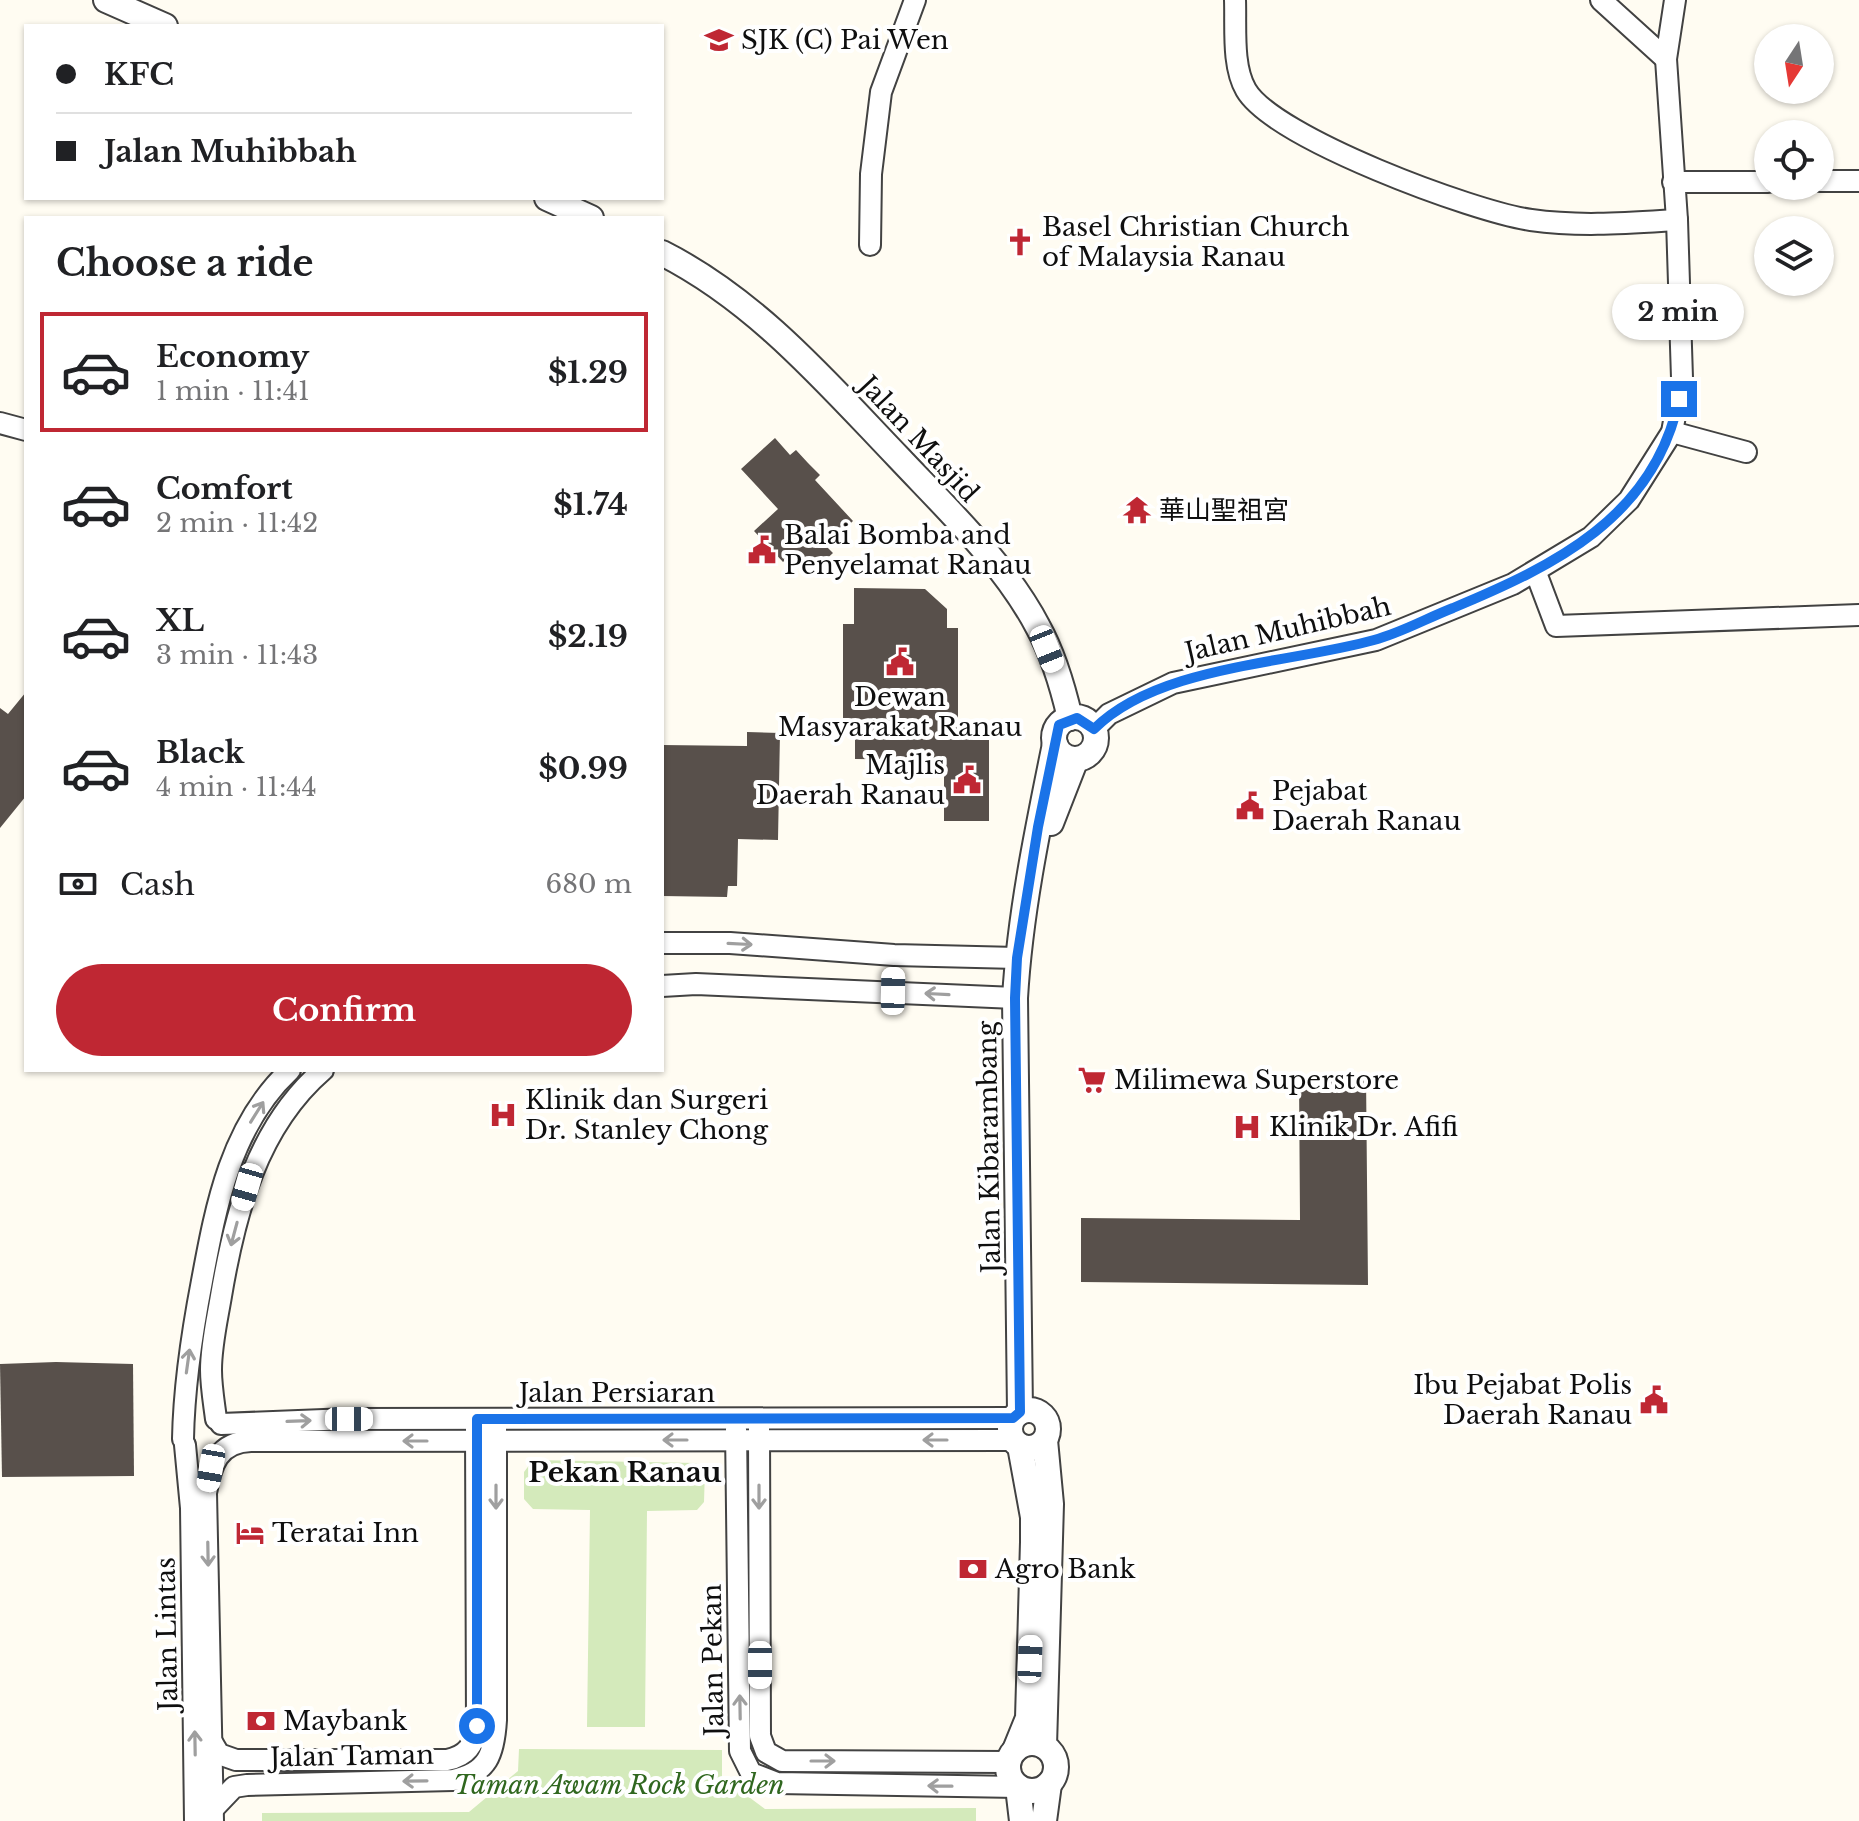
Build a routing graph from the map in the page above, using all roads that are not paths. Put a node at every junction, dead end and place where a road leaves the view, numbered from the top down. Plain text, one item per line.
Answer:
1 (106, 0) edge
2 (915, 0) edge
3 (1235, 0) edge
4 (1601, 0) edge
5 (1675, 0) edge
6 (160, 24) edge
7 (1666, 59) junction
8 (1834, 181) edge
9 (1859, 181) edge
10 (1673, 182) junction
11 (1754, 182) edge
12 (551, 200) edge
13 (587, 216) edge
14 (1677, 220) junction
15 (870, 245) dead end
16 (664, 254) edge
17 (0, 423) edge
18 (24, 429) edge
19 (1672, 432) junction
20 (1746, 452) dead end
21 (1536, 573) junction
22 (1859, 615) edge
23 (1070, 718) junction
24 (1094, 729) junction
25 (1055, 744) junction
26 (1076, 759) junction
27 (1030, 882) junction
28 (664, 943) edge
29 (894, 955) junction
30 (1017, 958) junction
31 (664, 986) edge
32 (893, 991) junction
33 (1015, 998) junction
34 (288, 1072) edge
35 (321, 1072) edge
36 (486, 1419) junction
37 (736, 1419) junction
38 (759, 1419) junction
39 (218, 1422) junction
40 (1016, 1429) junction
41 (736, 1440) junction
42 (759, 1440) junction
43 (1045, 1440) junction
44 (486, 1441) junction
45 (184, 1442) junction
46 (220, 1451) junction
47 (212, 1742) junction
48 (1044, 1746) junction
49 (1012, 1756) junction
50 (1049, 1784) junction
51 (1018, 1787) junction
52 (207, 1817) edge
53 (1022, 1821) edge
54 (1044, 1821) edge

1 - 6 street
2 - 15 street
3 - 14 street
4 - 7 street
5 - 7 street, Jalan Muhibbah
7 - 10 street, Jalan Muhibbah
8 - 9 street
10 - 11 street
10 - 14 street, Jalan Muhibbah
12 - 13 street
14 - 19 street, Jalan Muhibbah
16 - 23 street, Jalan Masjid
17 - 18 street
19 - 20 street
19 - 21 street, Jalan Muhibbah
21 - 22 street
21 - 24 street, Jalan Muhibbah
23 - 24 street
23 - 25 street
24 - 26 street
25 - 26 street
25 - 27 street, Jalan Kibarambang
26 - 27 street, Jalan Kibarambang
27 - 30 street, Jalan Kibarambang
28 -> 29 street
29 - 30 street
29 - 32 street
30 - 33 street, Jalan Kibarambang
31 - 32 street
33 -> 32 street
33 - 40 street, Jalan Kibarambang
45 -> 34 street, Jalan Lintas
35 -> 39 street
36 - 37 street, Jalan Persiaran
39 -> 36 street, Jalan Persiaran
36 - 44 street, Jalan Taman
37 - 38 street, Jalan Persiaran
37 - 41 street, Jalan Pekan
38 - 40 street, Jalan Persiaran
38 - 42 street, Jalan Pekan
39 - 45 street
39 - 46 street
40 -> 42 street, Jalan Persiaran
40 - 43 street
40 - 43 street
40 - 49 street, Jalan Kibarambang
41 - 42 street, Jalan Persiaran
41 -> 44 street, Jalan Persiaran
51 -> 41 street, Jalan Pekan
42 -> 49 street, Jalan Pekan
43 - 48 street
44 -> 46 street, Jalan Persiaran
44 - 47 street, Jalan Taman
44 -> 52 street, Jalan Taman
45 - 46 street
52 -> 45 street, Jalan Lintas
46 -> 47 street, Jalan Lintas
47 - 52 street, Jalan Lintas
48 - 49 street
48 - 50 street
49 - 51 street
50 - 51 street
50 - 54 street
51 - 53 street

